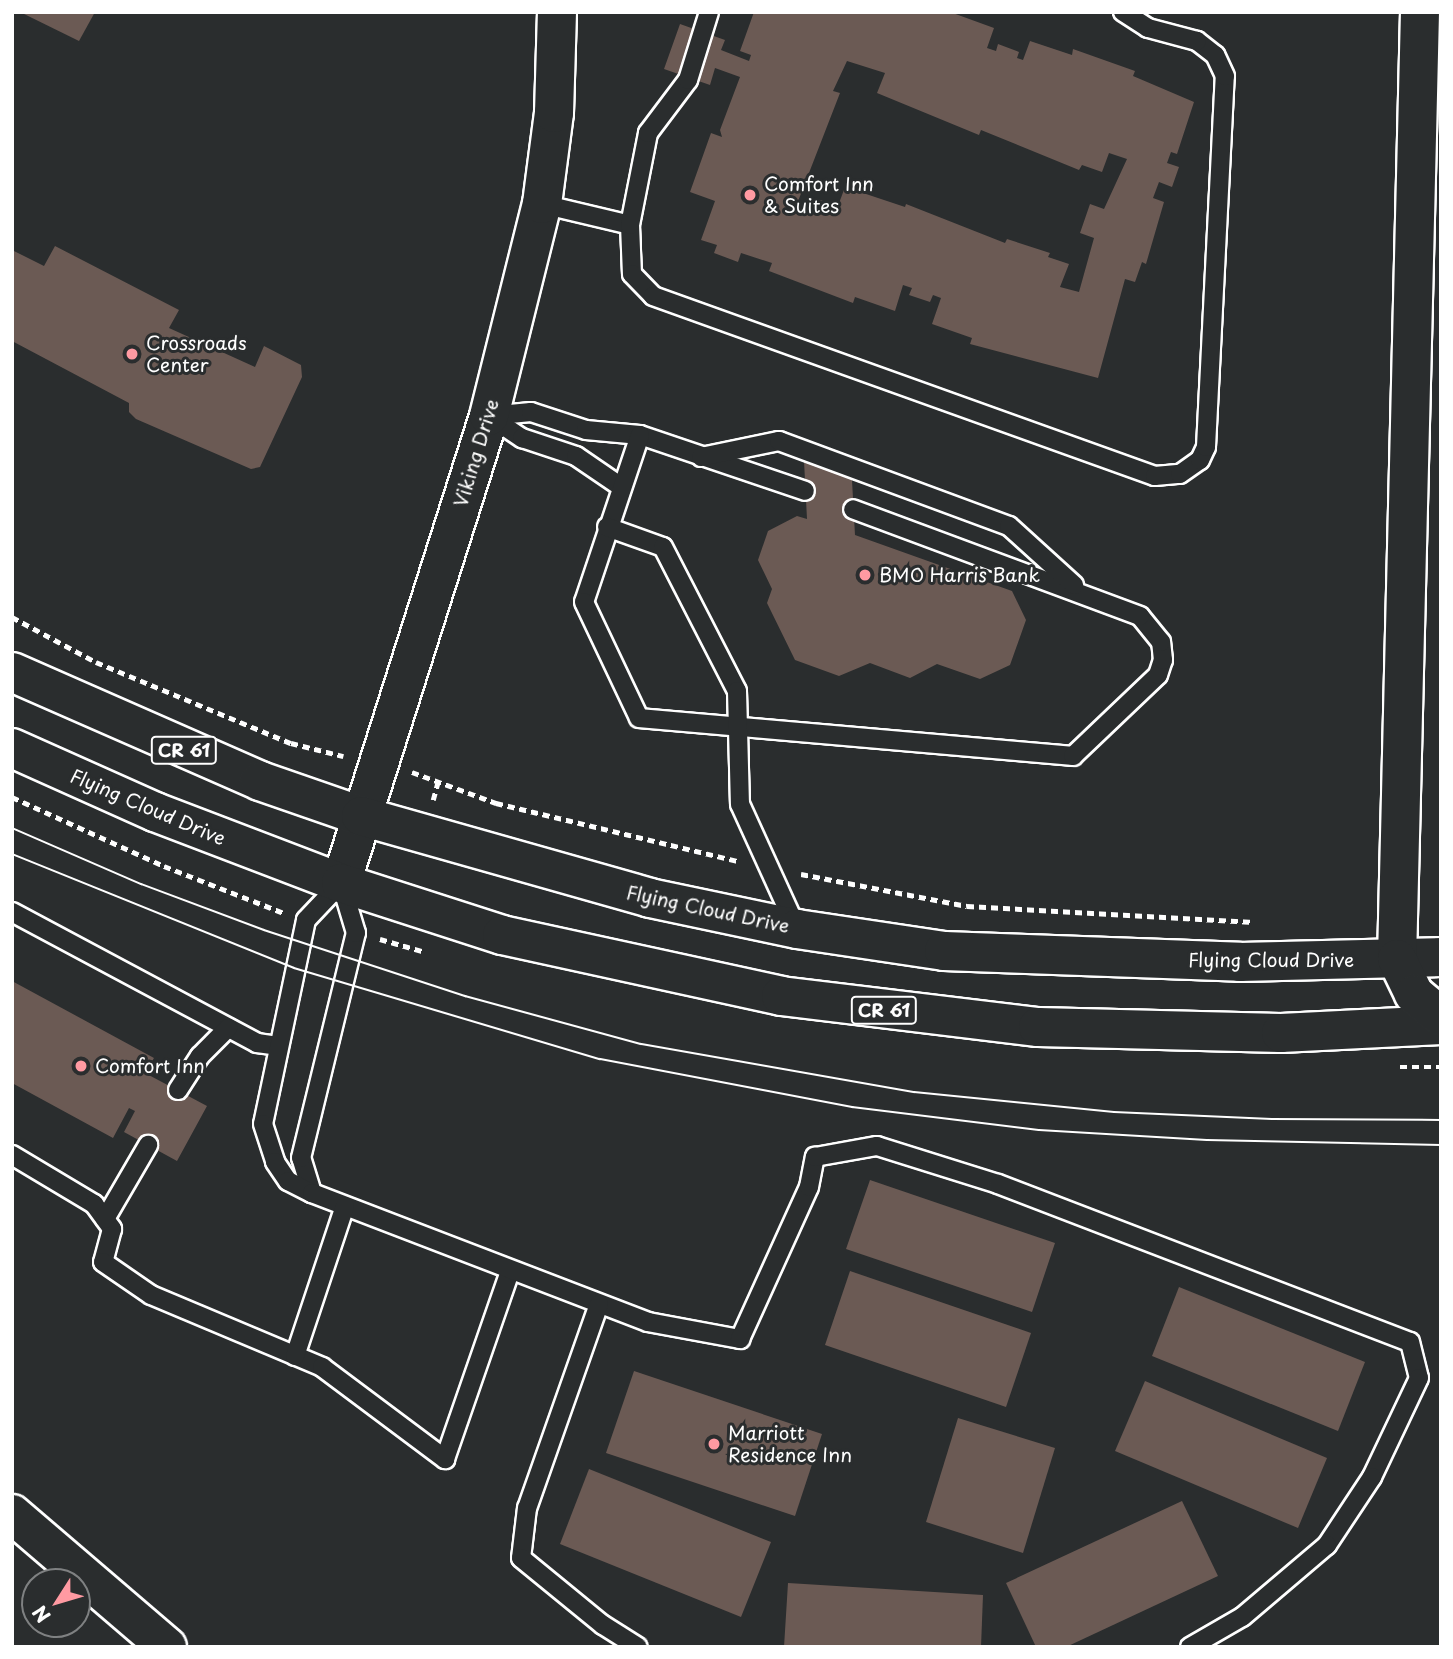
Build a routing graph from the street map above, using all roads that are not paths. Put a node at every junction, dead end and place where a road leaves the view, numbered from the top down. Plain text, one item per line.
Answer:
1 (557, 12) edge
2 (709, 12) edge
3 (1123, 12) edge
4 (1420, 12) edge
5 (542, 204) junction
6 (630, 225) junction
7 (489, 416) junction
8 (640, 435) junction
9 (701, 457) junction
10 (620, 486) junction
11 (805, 491) dead end
12 (853, 509) dead end
13 (607, 527) junction
14 (1082, 592) junction
15 (12, 673) edge
16 (736, 730) junction
17 (12, 748) edge
18 (361, 816) junction
19 (341, 883) junction
20 (12, 912) edge
21 (797, 929) junction
22 (1441, 957) edge
23 (1397, 959) junction
24 (1441, 1017) edge
25 (1441, 1025) edge
26 (228, 1028) junction
27 (278, 1046) junction
28 (177, 1090) dead end
29 (148, 1144) dead end
30 (12, 1155) edge
31 (312, 1193) junction
32 (345, 1206) junction
33 (105, 1219) junction
34 (510, 1271) junction
35 (599, 1304) junction
36 (295, 1356) junction
37 (12, 1514) edge
38 (124, 1610) junction
39 (167, 1647) edge
40 (173, 1647) edge
41 (638, 1647) edge
42 (1189, 1647) edge

1 - 5 main road, Viking Drive
2 - 6 lane
3 - 6 lane
4 - 23 main road
5 - 6 lane
5 - 7 main road, Viking Drive
7 - 8 lane
7 - 10 lane
7 - 18 main road, Viking Drive
8 - 9 lane
8 - 10 lane
9 - 11 lane
9 - 14 lane
10 - 13 lane
12 - 14 lane
13 - 16 lane
13 - 16 lane
14 - 16 lane
15 - 18 main road, Flying Cloud Drive / CR 61
16 - 21 lane
17 - 19 main road, Flying Cloud Drive / CR 61
18 - 19 main road, Viking Drive
18 - 21 main road, Flying Cloud Drive / CR 61
19 - 25 main road, Flying Cloud Drive / CR 61
19 - 27 lane
19 - 31 lane
20 - 26 lane
21 - 23 main road, Flying Cloud Drive / CR 61
22 - 23 main road, Flying Cloud Drive / CR 61
23 - 24 main road
26 - 27 lane
26 - 28 lane
27 - 31 lane
29 - 33 lane
30 - 33 lane
31 - 32 lane
32 - 34 lane
32 - 36 lane
33 - 36 lane
34 - 35 lane
34 - 36 lane
35 - 41 lane
35 - 42 lane
37 - 38 main road
38 - 39 main road
38 - 40 main road

